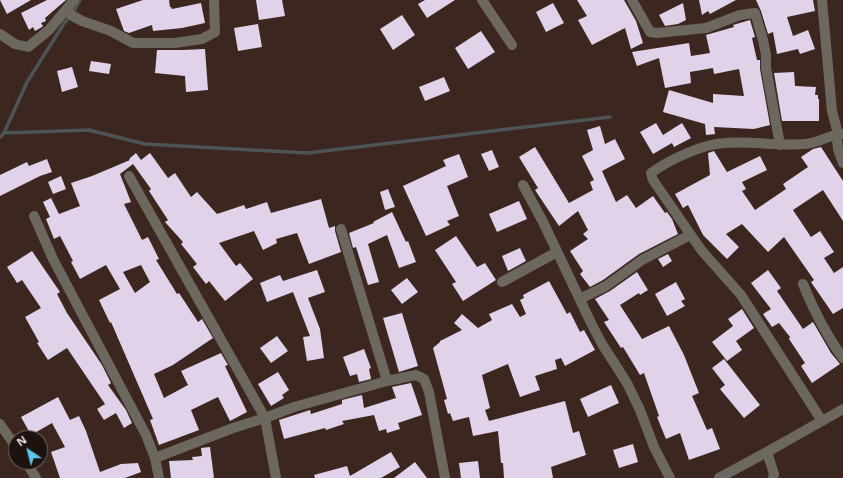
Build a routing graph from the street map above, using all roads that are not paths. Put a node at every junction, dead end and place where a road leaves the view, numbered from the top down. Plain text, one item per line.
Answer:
1 (74, 0) edge
2 (214, 0) edge
3 (482, 0) edge
4 (632, 0) edge
5 (822, 0) edge
6 (67, 9) junction
7 (0, 34) edge
8 (512, 45) dead end
9 (841, 134) edge
10 (780, 146) junction
11 (843, 163) edge
12 (129, 176) dead end
13 (523, 185) dead end
14 (34, 216) dead end
15 (341, 229) dead end
16 (690, 235) junction
17 (556, 252) junction
18 (502, 282) dead end
19 (803, 284) dead end
20 (580, 299) junction
21 (843, 358) edge
22 (387, 381) junction
23 (843, 409) edge
24 (265, 418) junction
25 (822, 421) junction
26 (0, 424) edge
27 (8, 436) edge
28 (767, 452) junction
29 (155, 458) junction
30 (159, 478) edge
31 (276, 478) edge
32 (445, 478) edge
33 (670, 478) edge
34 (719, 478) edge
35 (773, 478) edge

1 - 6 street
2 - 6 street
3 - 8 street
4 - 10 street
5 - 9 street
6 - 7 street
9 - 10 street
9 - 11 street
10 - 16 street
12 - 24 street
13 - 17 street
14 - 29 street
15 - 22 street
16 - 20 street
16 - 25 street
17 - 18 street
17 - 20 street
19 - 21 street
20 - 33 street
22 - 24 street
22 - 32 street
23 - 25 street
24 - 29 street
24 - 31 street
25 - 28 street
26 - 27 street
28 - 34 street
28 - 35 street
29 - 30 street

